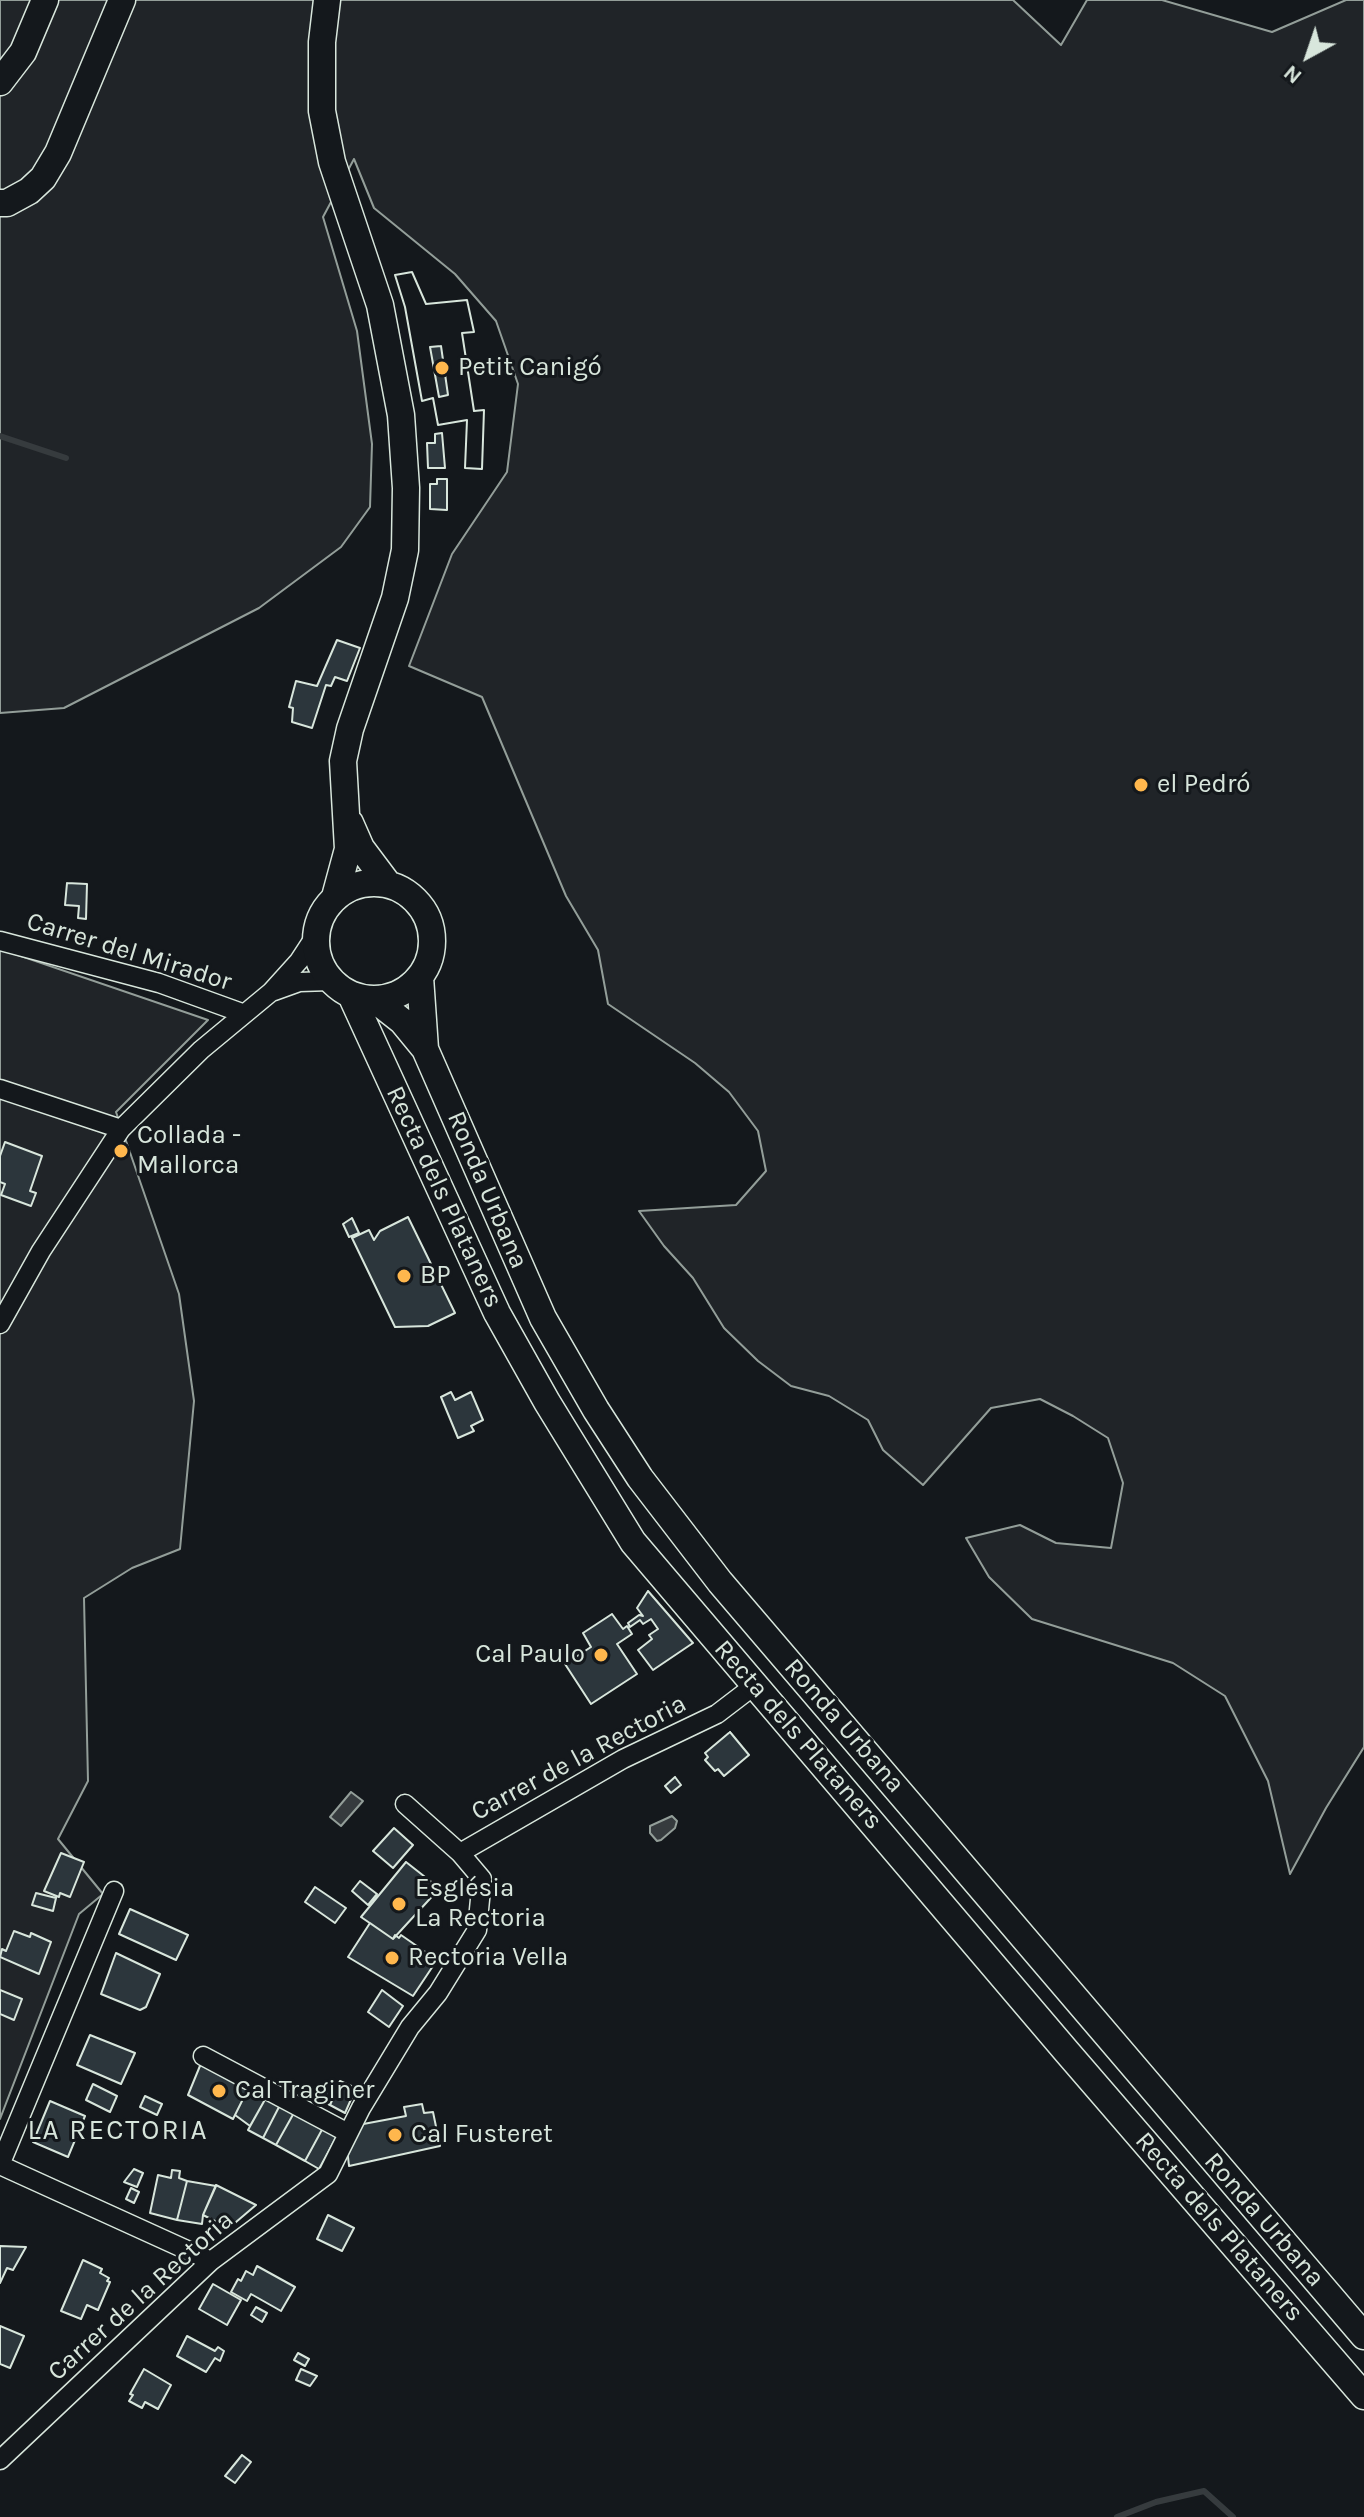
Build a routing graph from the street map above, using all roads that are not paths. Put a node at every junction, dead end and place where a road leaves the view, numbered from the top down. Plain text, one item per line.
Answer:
1 (45, 0) edge
2 (122, 0) edge
3 (327, 0) edge
4 (0, 82) edge
5 (0, 203) edge
6 (348, 819) junction
7 (388, 884) junction
8 (335, 897) junction
9 (316, 935) junction
10 (0, 941) edge
11 (420, 977) junction
12 (271, 992) junction
13 (352, 992) junction
14 (242, 1013) junction
15 (425, 1049) junction
16 (0, 1089) edge
17 (121, 1129) junction
18 (0, 1324) edge
19 (755, 1685) junction
20 (405, 1804) dead end
21 (460, 1853) junction
22 (114, 1891) dead end
23 (203, 2056) dead end
24 (348, 2133) junction
25 (0, 2165) edge
26 (211, 2261) junction
27 (1364, 2336) edge
28 (1364, 2396) edge
29 (0, 2460) edge

1 - 4 main road
2 - 5 main road
3 - 6 main road
6 - 7 main road, Ronda Urbana
6 - 8 main road
7 - 8 main road
7 - 11 main road, Ronda Urbana
8 - 9 main road
9 - 12 street
9 - 13 main road, Ronda Urbana
10 - 14 street, Carrer del Mirador
11 - 13 main road
11 - 15 main road, Ronda Urbana
12 - 13 street
12 - 14 street
13 - 15 main road, Ronda Urbana
13 - 19 main road, Recta dels Plataners
14 - 17 street
15 - 27 main road, Ronda Urbana
16 - 17 street
17 - 18 street
19 - 21 street, Carrer de la Rectoria
19 - 28 main road, Recta dels Plataners
20 - 21 street
21 - 24 street, Carrer de la Rectoria
22 - 25 street
23 - 24 street
24 - 26 street, Carrer de la Rectoria
25 - 26 street
26 - 29 street, Carrer de la Rectoria

